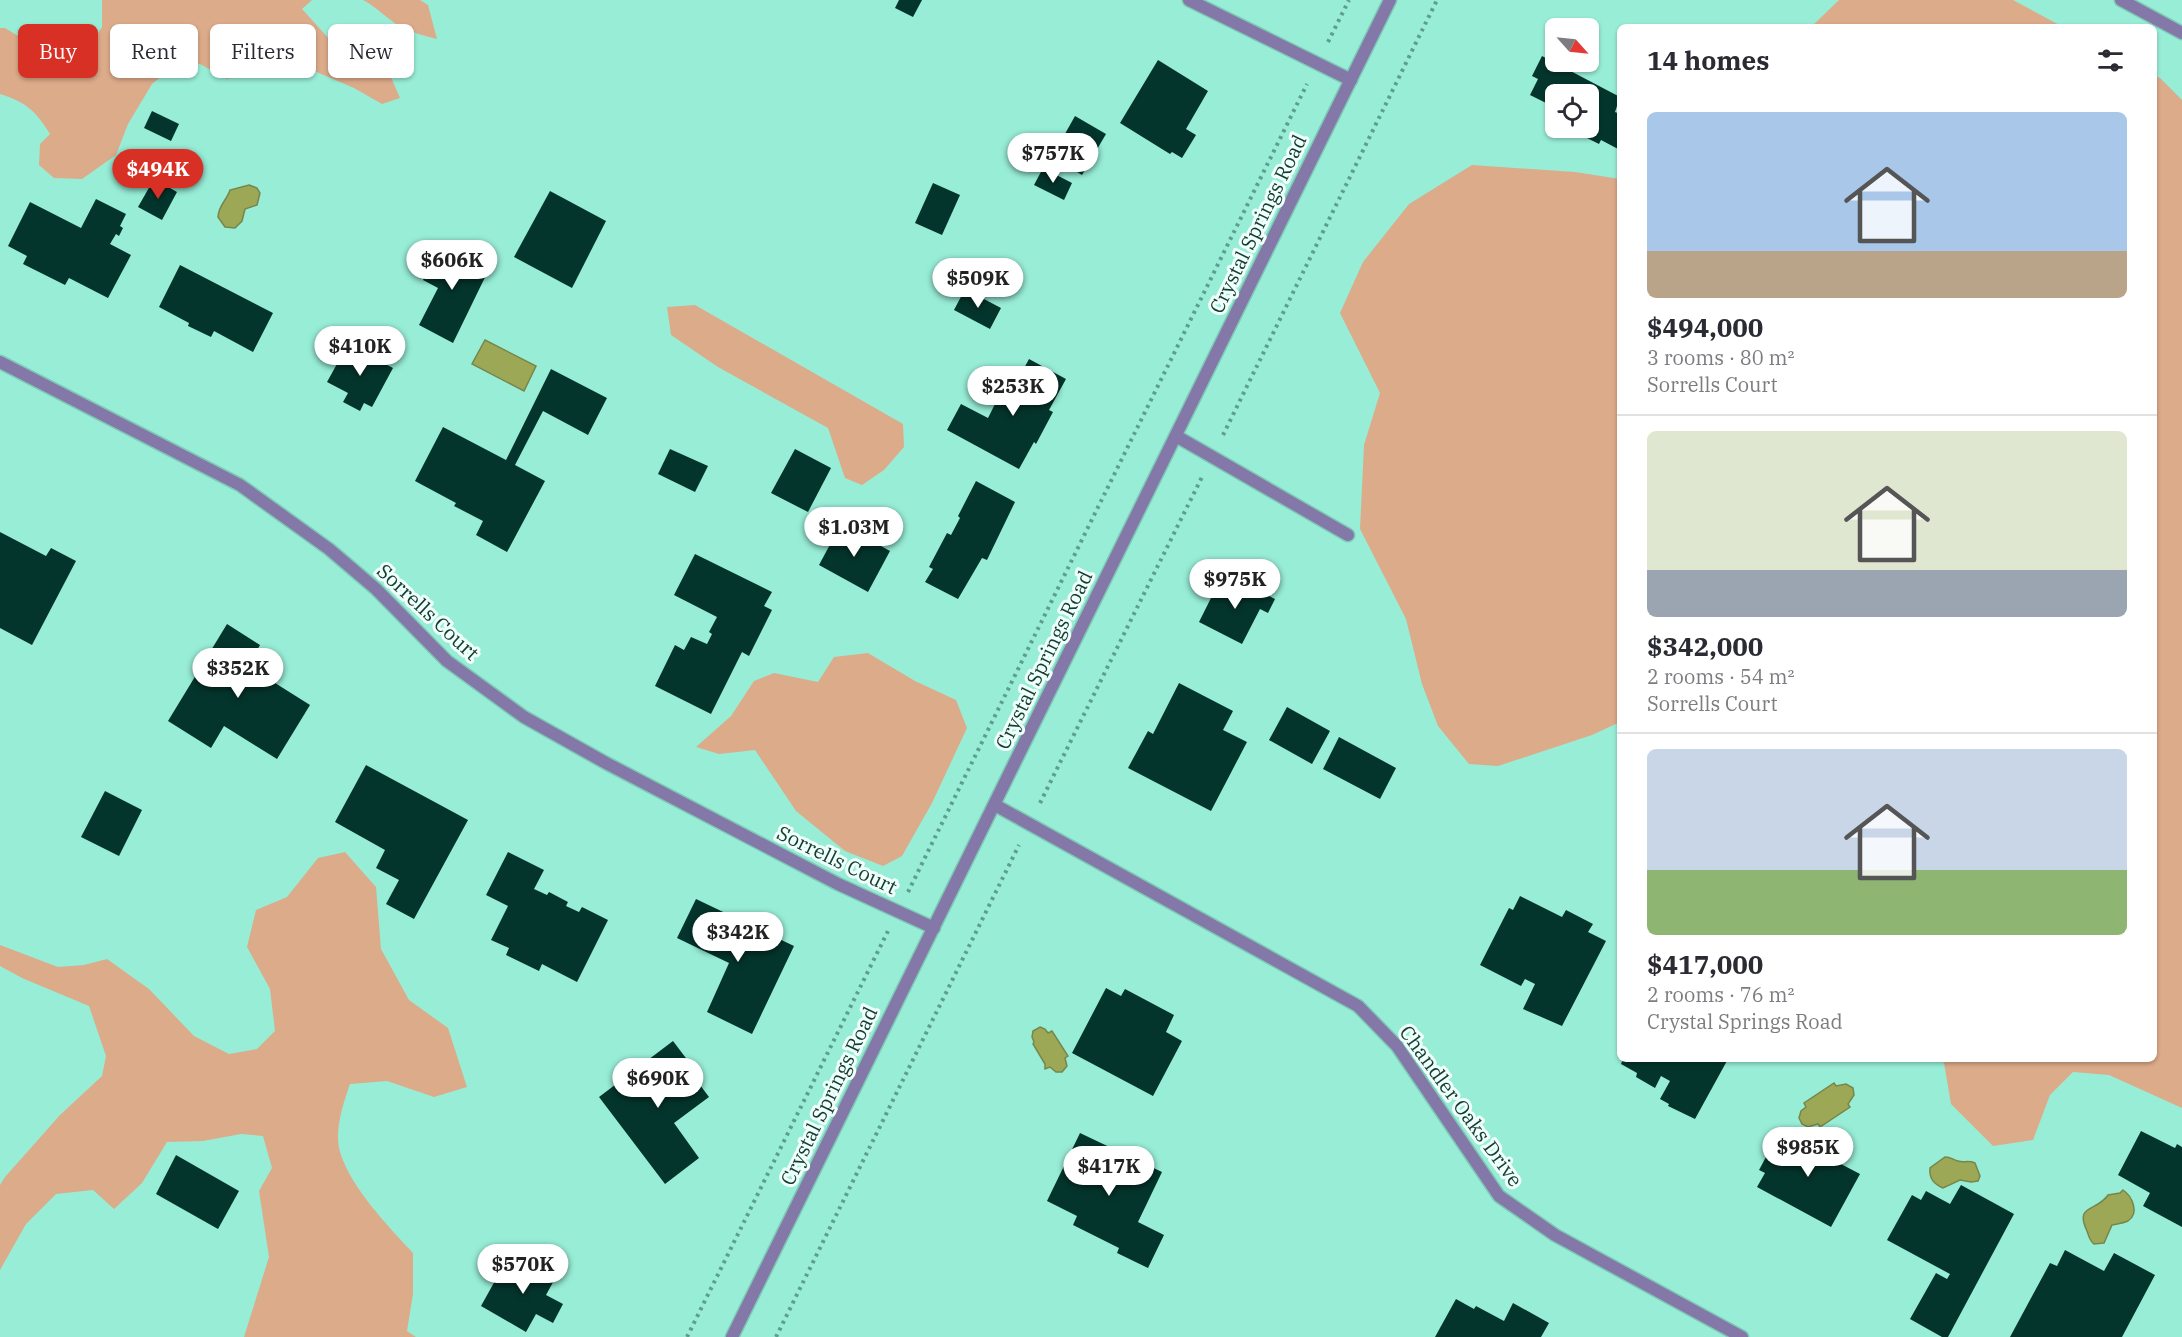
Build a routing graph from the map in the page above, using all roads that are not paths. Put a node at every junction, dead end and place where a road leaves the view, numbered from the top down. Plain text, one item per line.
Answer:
1 (1189, 0) edge
2 (1390, 0) edge
3 (2121, 0) edge
4 (2182, 33) edge
5 (1351, 80) junction
6 (0, 362) edge
7 (1176, 436) junction
8 (1347, 535) dead end
9 (995, 806) junction
10 (934, 928) junction
11 (732, 1337) edge
12 (1742, 1337) edge

1 - 5 street
2 - 5 street, Crystal Springs Road
3 - 4 street
5 - 7 street, Crystal Springs Road
6 - 10 street, Sorrells Court
7 - 8 street
7 - 9 street, Crystal Springs Road
9 - 10 street, Crystal Springs Road
9 - 12 street, Chandler Oaks Drive
10 - 11 street, Crystal Springs Road

